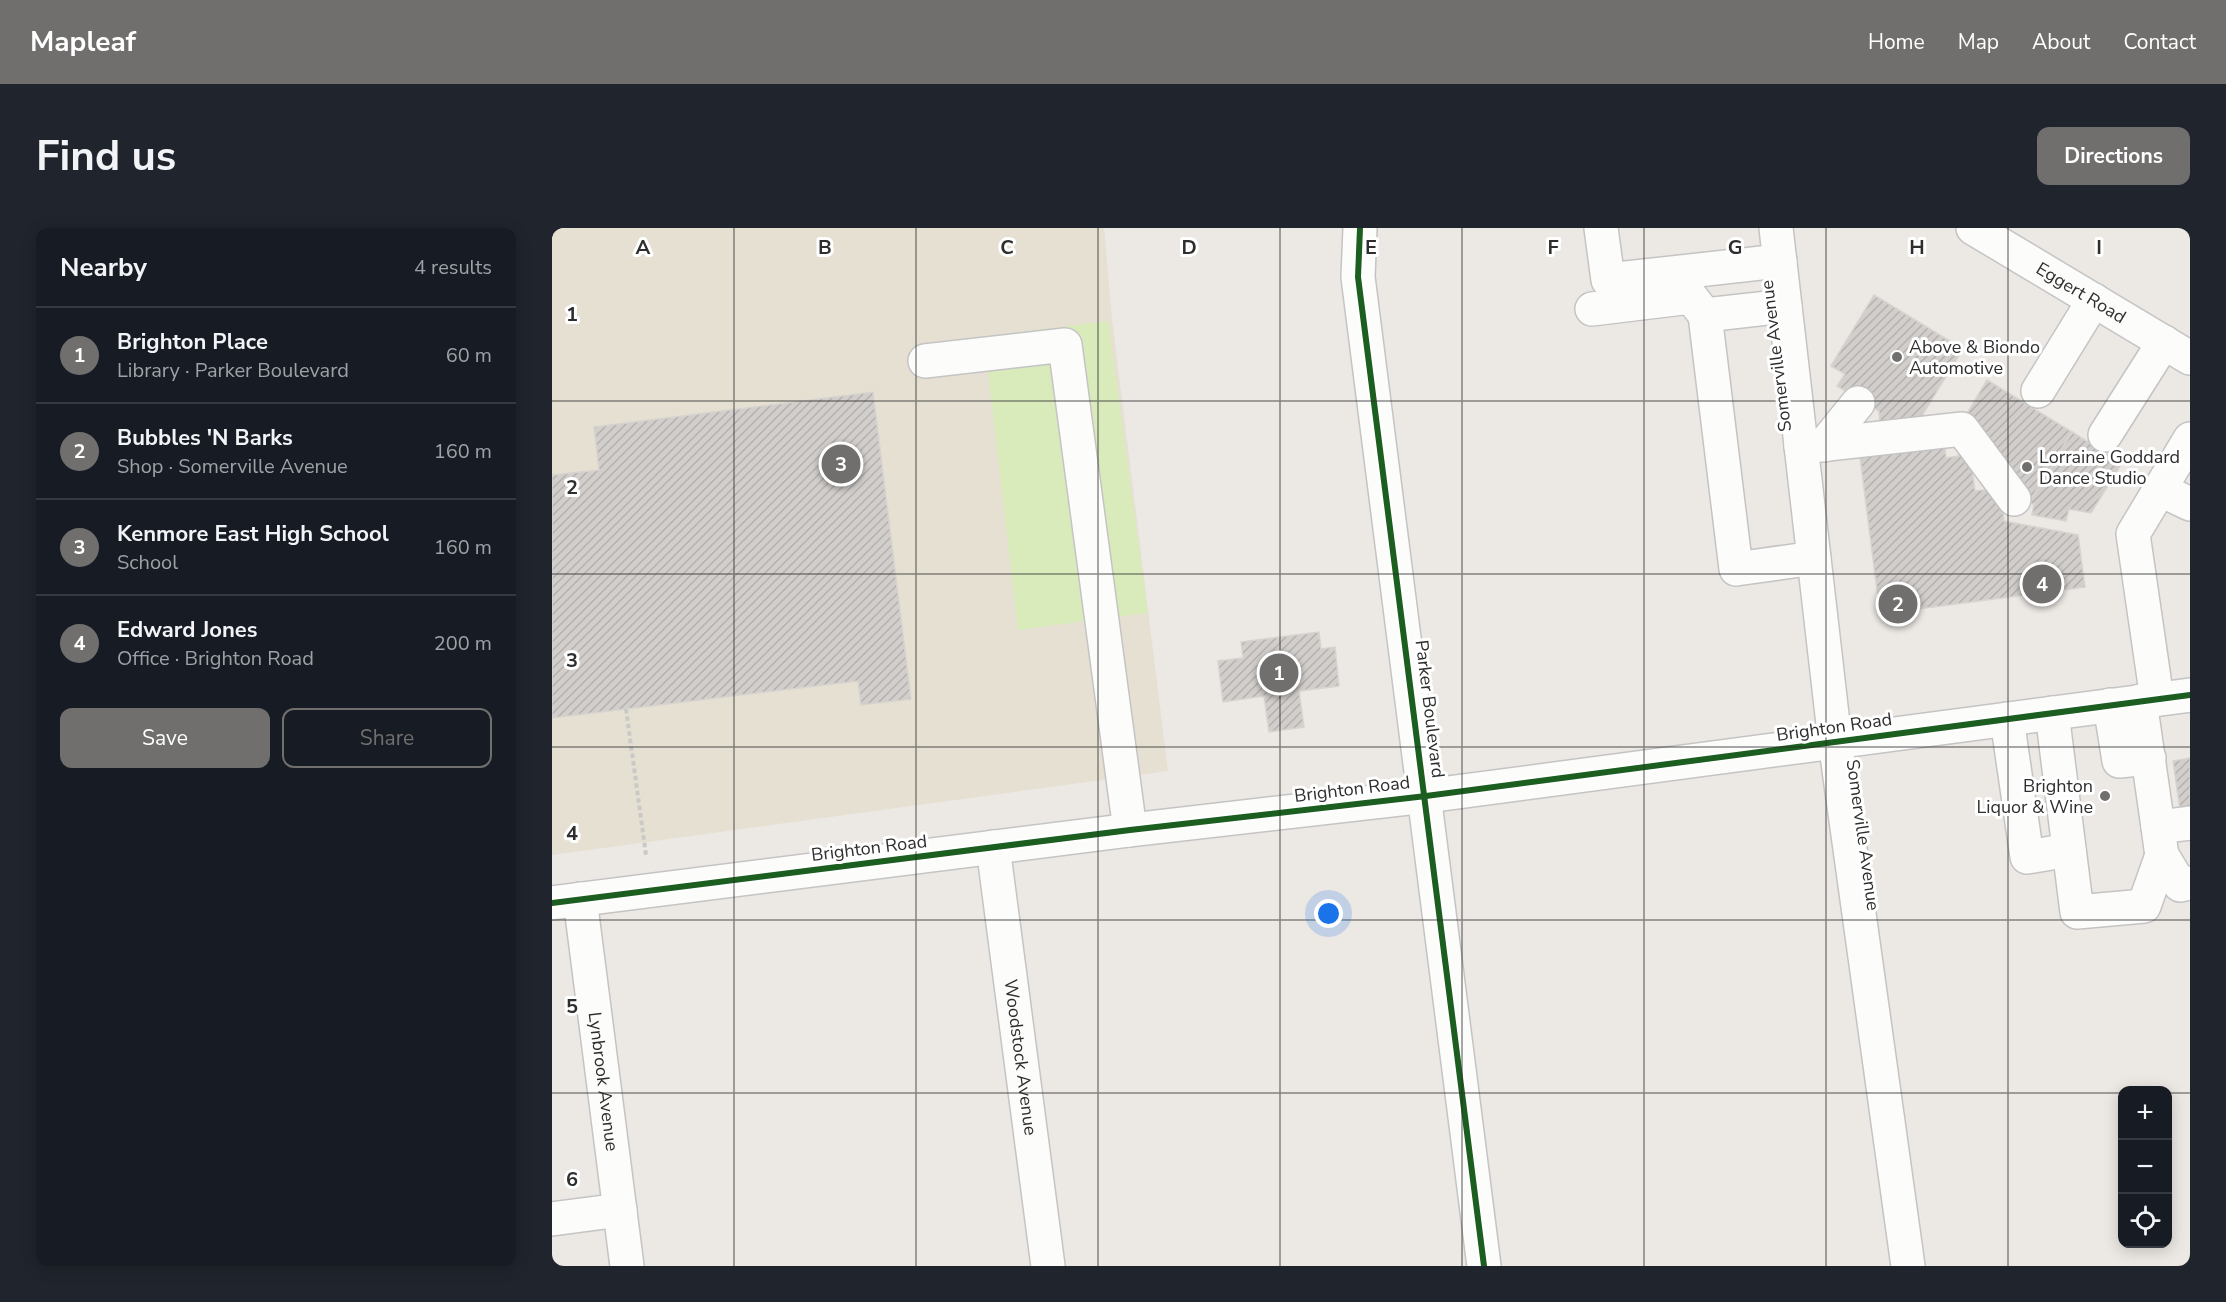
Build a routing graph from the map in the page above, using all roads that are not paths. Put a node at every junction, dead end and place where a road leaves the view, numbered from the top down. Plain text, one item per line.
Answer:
1 (1360, 228) edge
2 (1601, 228) edge
3 (1776, 228) edge
4 (1973, 228) edge
5 (1780, 261) junction
6 (2094, 300) junction
7 (1785, 306) junction
8 (1592, 309) dead end
9 (1705, 315) junction
10 (2177, 350) edge
11 (925, 361) dead end
12 (2038, 391) dead end
13 (1858, 402) dead end
14 (2105, 435) dead end
15 (2190, 439) edge
16 (1813, 446) junction
17 (2159, 489) junction
18 (2014, 499) dead end
19 (2190, 504) edge
20 (1814, 558) junction
21 (2190, 695) edge
22 (2136, 702) junction
23 (2052, 713) junction
24 (2007, 719) junction
25 (1835, 741) junction
26 (1426, 796) junction
27 (2190, 823) edge
28 (1130, 830) junction
29 (2160, 841) junction
30 (993, 847) junction
31 (2069, 850) junction
32 (2190, 884) edge
33 (566, 901) edge
34 (620, 1210) junction
35 (553, 1215) edge
36 (627, 1266) edge
37 (1048, 1266) edge
38 (1484, 1266) edge
39 (1908, 1266) edge

1 - 26 street, Parker Boulevard
2 - 5 street
3 - 5 street, Somerville Avenue
4 - 6 street, Eggert Road
5 - 7 street, Somerville Avenue
6 - 10 street, Eggert Road
6 - 12 street
7 - 9 street
7 - 16 street, Somerville Avenue
8 - 9 street
9 - 20 street
10 - 14 street
11 - 28 street
13 - 16 street
15 - 17 street
16 - 18 street
16 - 20 street, Somerville Avenue
17 - 19 street
17 - 22 street
20 - 25 street, Somerville Avenue
21 - 22 street, Brighton Road
22 - 23 street, Brighton Road
22 - 29 street
23 - 24 street, Brighton Road
23 - 31 street
24 - 25 street, Brighton Road
24 - 31 street
25 - 26 street, Brighton Road
25 - 39 street, Somerville Avenue
26 - 28 street, Brighton Road
26 - 38 street, Parker Boulevard
27 - 29 street
28 - 30 street, Brighton Road
29 - 31 street
29 - 32 street
30 - 33 street, Brighton Road
30 - 37 street, Woodstock Avenue
33 - 34 street, Lynbrook Avenue
34 - 35 street
34 - 36 street, Lynbrook Avenue

